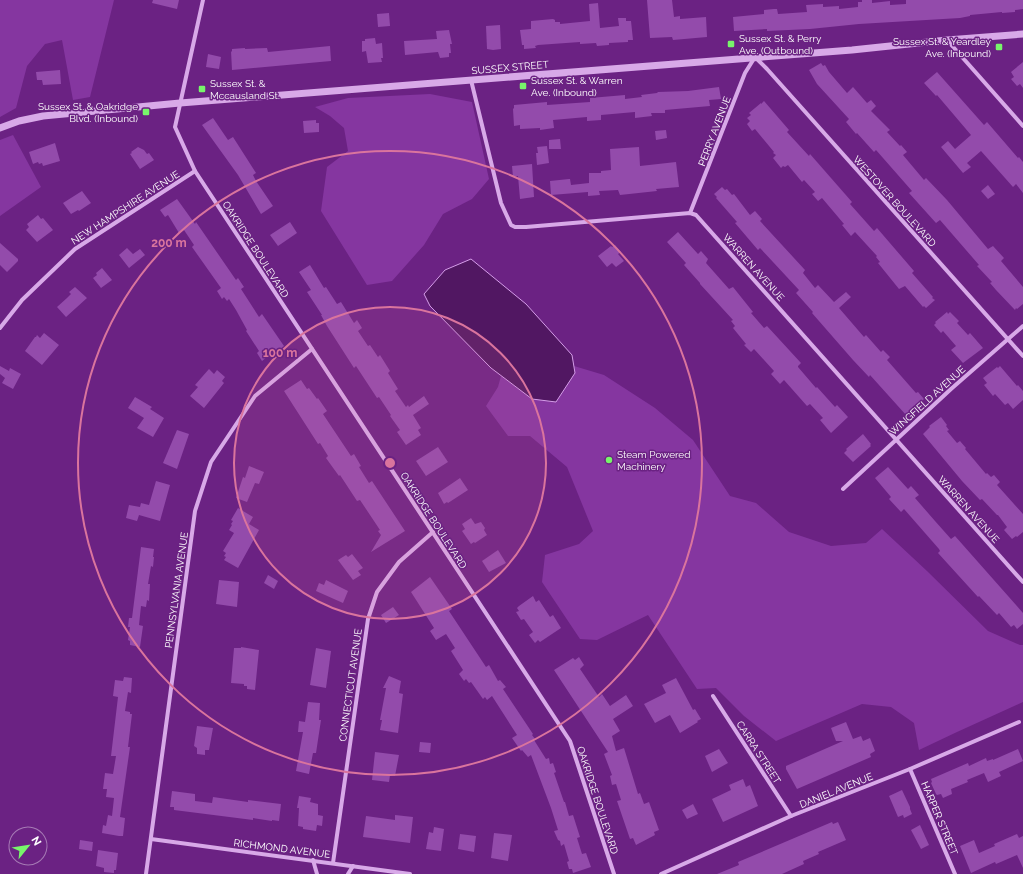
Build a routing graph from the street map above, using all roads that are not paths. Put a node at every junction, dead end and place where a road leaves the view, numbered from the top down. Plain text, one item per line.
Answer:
1 (203, 0) edge
2 (1023, 34) edge
3 (947, 40) junction
4 (755, 57) junction
5 (471, 80) junction
6 (180, 103) junction
7 (1023, 126) edge
8 (0, 128) edge
9 (195, 171) junction
10 (690, 213) junction
11 (1023, 326) edge
12 (0, 328) edge
13 (1008, 339) junction
14 (312, 349) junction
15 (1023, 356) edge
16 (896, 439) junction
17 (843, 489) dead end
18 (433, 532) junction
19 (1023, 582) edge
20 (713, 696) dead end
21 (1019, 722) dead end
22 (910, 769) junction
23 (791, 816) junction
24 (151, 839) junction
25 (314, 860) junction
26 (333, 863) junction
27 (352, 866) junction
28 (146, 874) edge
29 (317, 874) edge
30 (348, 874) edge
31 (410, 874) edge
32 (614, 874) edge
33 (661, 874) edge
34 (955, 874) edge

1 - 6 street, OAKRIDGE BOULEVARD
2 - 3 street, SUSSEX STREET
3 - 4 street, SUSSEX STREET
3 - 7 street
4 - 5 street, SUSSEX STREET
4 - 10 street, PERRY AVENUE
4 - 13 street, WESTOVER BOULEVARD
5 - 6 street, SUSSEX STREET
5 - 10 street
6 - 8 street, SUSSEX STREET
6 - 9 street, OAKRIDGE BOULEVARD
9 - 12 street, NEW HAMPSHIRE AVENUE
9 - 14 street, OAKRIDGE BOULEVARD
10 - 16 street, WARREN AVENUE
11 - 13 street, WINGFIELD AVENUE
13 - 15 street, WESTOVER BOULEVARD
13 - 16 street, WINGFIELD AVENUE
14 - 18 street, OAKRIDGE BOULEVARD
14 - 24 street, PENNSYLVANIA AVENUE
16 - 17 street, WINGFIELD AVENUE
16 - 19 street, WARREN AVENUE
18 - 26 street, CONNECTICUT AVENUE
18 - 32 street, OAKRIDGE BOULEVARD
20 - 23 street, CARRA STREET
21 - 22 street, DANIEL AVENUE
22 - 23 street, DANIEL AVENUE
22 - 34 street, HARPER STREET
23 - 33 street, DANIEL AVENUE
24 - 25 street, RICHMOND AVENUE
24 - 28 street, PENNSYLVANIA AVENUE
25 - 26 street, RICHMOND AVENUE
25 - 29 street
26 - 27 street, RICHMOND AVENUE
27 - 30 street
27 - 31 street, RICHMOND AVENUE

